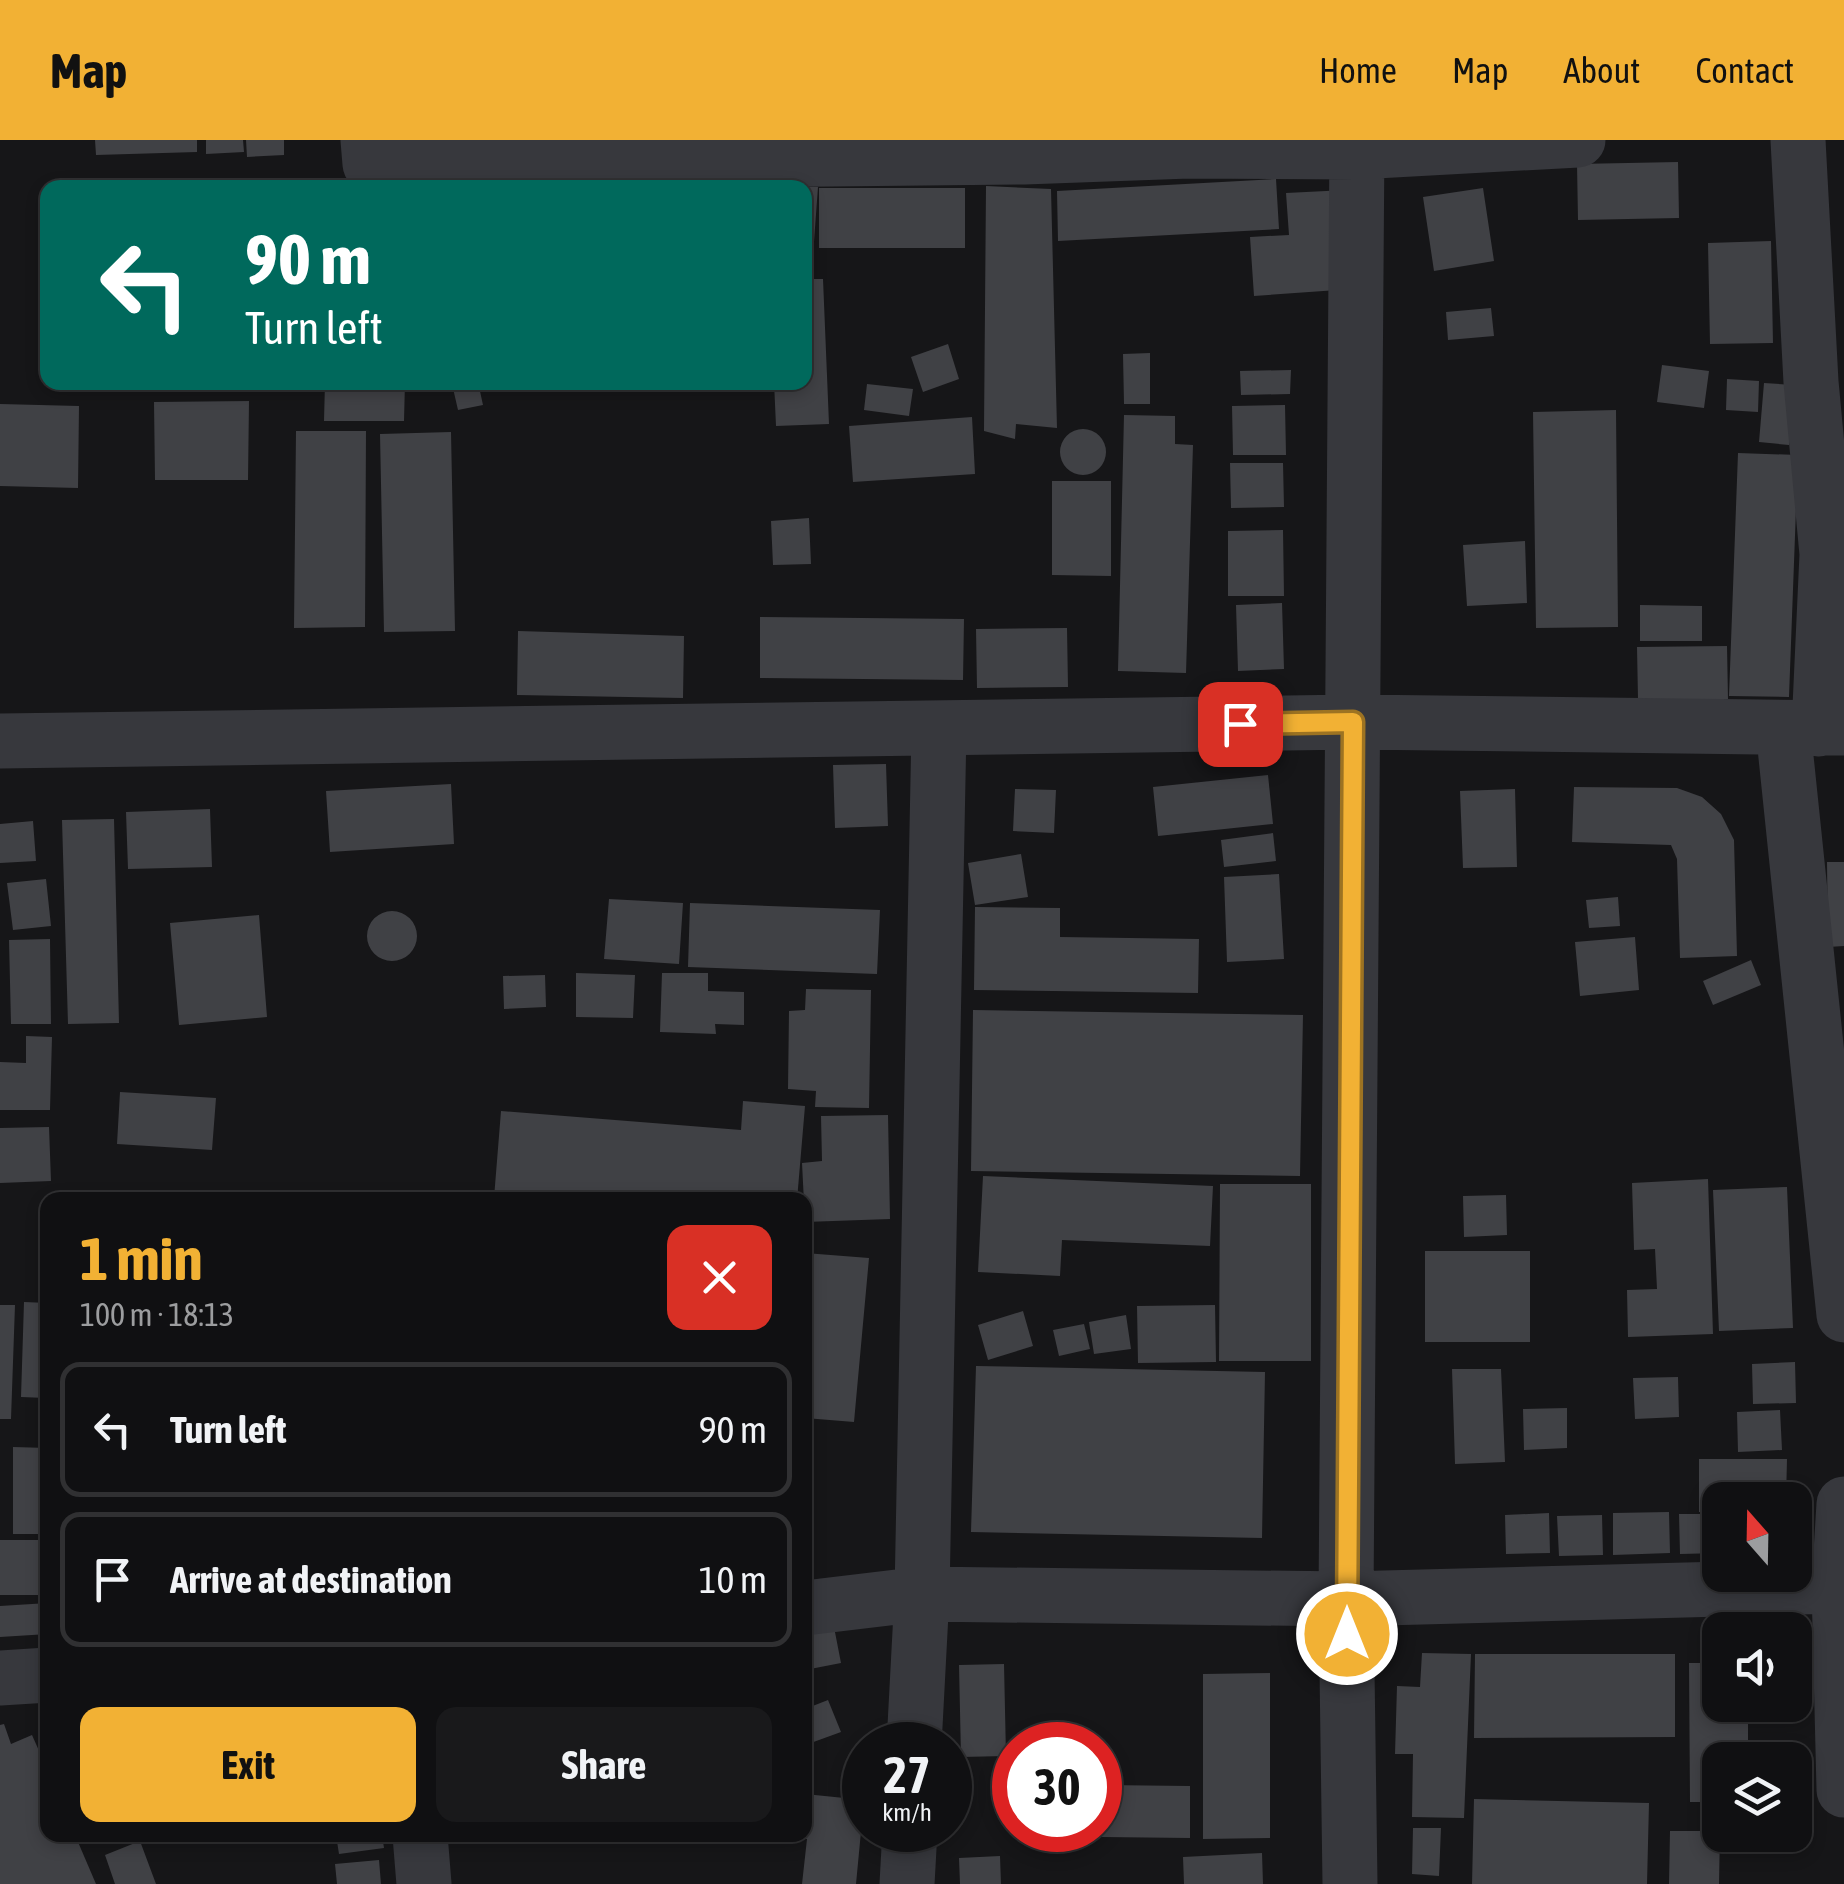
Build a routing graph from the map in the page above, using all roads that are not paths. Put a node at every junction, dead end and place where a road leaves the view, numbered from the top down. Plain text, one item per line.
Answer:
1 (368, 140) edge
2 (1578, 140) edge
3 (1798, 140) edge
4 (1357, 146) edge
5 (1353, 722) junction
6 (939, 728) junction
7 (1815, 728) edge
8 (0, 741) edge
9 (1844, 1315) edge
10 (1844, 1504) edge
11 (1839, 1586) junction
12 (922, 1594) junction
13 (1346, 1599) junction
14 (812, 1607) edge
15 (1842, 1665) edge
16 (40, 1676) edge
17 (0, 1678) edge
18 (915, 1722) edge
19 (1844, 1790) edge
20 (421, 1842) edge
21 (909, 1852) edge
22 (424, 1884) edge
23 (908, 1884) edge
24 (1350, 1884) edge

1 - 4 street
2 - 4 street
3 - 7 street
4 - 5 street
5 - 6 street
5 - 7 street
5 - 13 street
6 - 8 street
6 - 12 street
7 - 9 street
10 - 11 street
11 - 13 street
11 - 15 street
12 - 13 street
12 - 14 street
12 - 18 street
13 - 24 street
15 - 19 street
16 - 17 street
20 - 22 street
21 - 23 street

